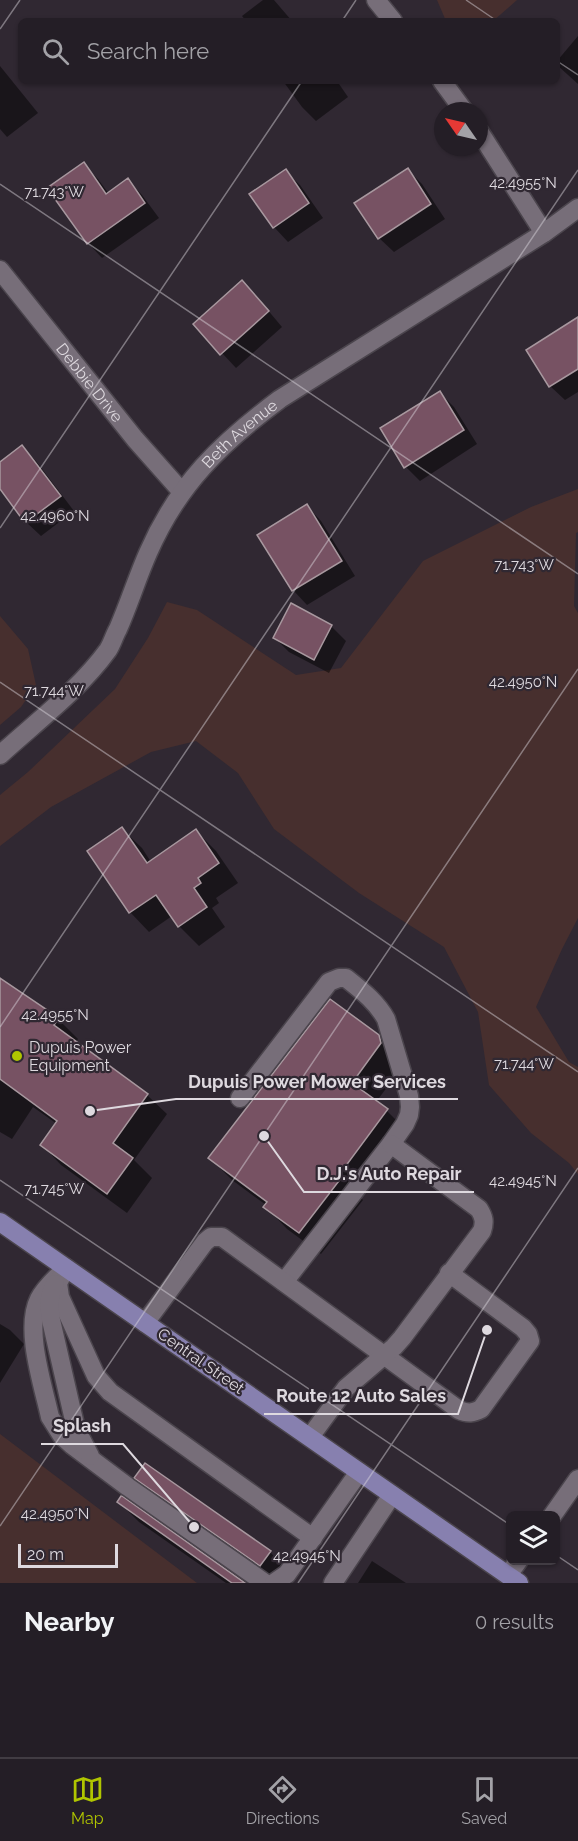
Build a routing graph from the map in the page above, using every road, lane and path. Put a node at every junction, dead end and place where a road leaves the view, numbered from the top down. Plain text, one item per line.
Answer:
1 (376, 0) edge
2 (391, 18) edge
3 (444, 84) edge
4 (457, 102) edge
5 (488, 145) edge
6 (578, 208) edge
7 (544, 233) junction
8 (0, 270) edge
9 (182, 492) junction
10 (0, 755) edge
11 (240, 1098) dead end
12 (391, 1144) junction
13 (0, 1222) edge
14 (66, 1268) junction
15 (449, 1273) junction
16 (284, 1282) junction
17 (145, 1323) junction
18 (385, 1355) junction
19 (310, 1437) junction
20 (359, 1472) junction
21 (578, 1479) edge
22 (392, 1495) junction
23 (555, 1511) edge
24 (313, 1538) junction
25 (514, 1579) edge
26 (264, 1583) edge
27 (274, 1583) edge
28 (333, 1583) edge

1 - 2 street
3 - 4 street
5 - 7 street
6 - 7 street, Beth Avenue
7 - 9 street, Beth Avenue
8 - 9 street, Debbie Drive
9 - 10 street, Beth Avenue
11 - 12 street
12 - 15 street
12 - 16 street
13 - 14 main road, Central Street
14 - 17 main road, Central Street
14 - 24 street
14 - 26 street
15 - 18 street
15 - 18 street
16 - 17 street
16 - 18 street
17 - 19 main road, Central Street
18 - 19 street
19 - 20 main road, Central Street
20 - 22 main road, Central Street
20 - 24 street
21 - 23 street
22 - 25 main road, Central Street
22 - 28 street
24 - 27 street

